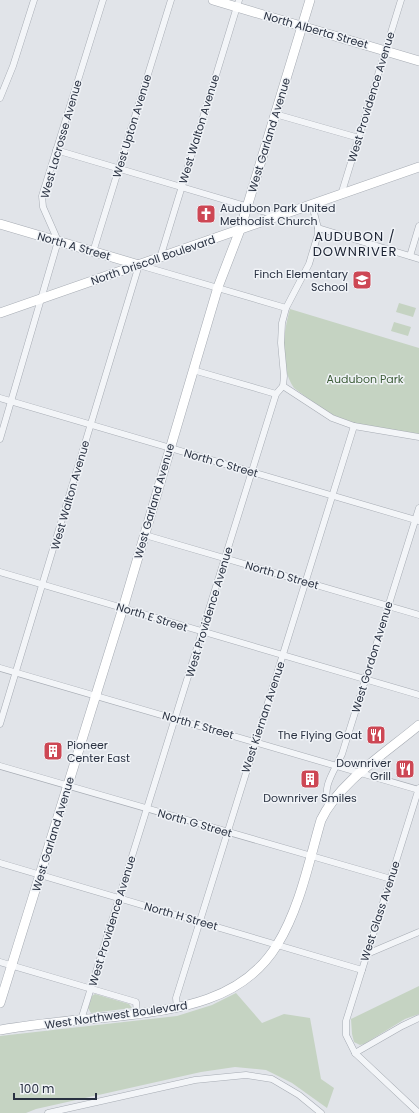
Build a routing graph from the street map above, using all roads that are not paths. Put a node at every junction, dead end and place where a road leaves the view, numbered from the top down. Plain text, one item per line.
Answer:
1 (34, 0) edge
2 (103, 0) edge
3 (171, 0) edge
4 (213, 0) edge
5 (310, 0) edge
6 (401, 0) edge
7 (238, 4) edge
8 (302, 26) junction
9 (386, 51) junction
10 (419, 61) edge
11 (0, 98) edge
12 (275, 114) junction
13 (359, 138) junction
14 (56, 150) junction
15 (419, 167) edge
16 (118, 169) junction
17 (181, 188) junction
18 (341, 195) junction
19 (312, 205) junction
20 (247, 207) junction
21 (280, 216) junction
22 (0, 224) edge
23 (419, 226) edge
24 (318, 228) junction
25 (240, 230) junction
26 (58, 241) junction
27 (93, 252) junction
28 (410, 256) junction
29 (160, 258) junction
30 (419, 259) edge
31 (139, 265) junction
32 (218, 287) junction
33 (41, 299) junction
34 (286, 308) junction
35 (0, 313) edge
36 (193, 370) junction
37 (283, 386) junction
38 (276, 394) junction
39 (0, 398) edge
40 (11, 401) junction
41 (90, 426) junction
42 (354, 426) junction
43 (419, 437) edge
44 (0, 439) edge
45 (170, 449) junction
46 (252, 473) junction
47 (332, 496) junction
48 (419, 508) edge
49 (417, 520) edge
50 (145, 535) junction
51 (226, 558) junction
52 (0, 572) edge
53 (306, 582) junction
54 (43, 584) junction
55 (388, 606) junction
56 (123, 608) junction
57 (419, 615) edge
58 (203, 632) junction
59 (283, 655) junction
60 (0, 668) edge
61 (16, 672) junction
62 (366, 679) junction
63 (96, 695) junction
64 (419, 695) edge
65 (176, 718) junction
66 (0, 724) edge
67 (419, 725) edge
68 (255, 742) junction
69 (0, 766) edge
70 (337, 766) junction
71 (361, 773) junction
72 (69, 786) junction
73 (419, 789) edge
74 (328, 806) junction
75 (147, 809) junction
76 (227, 832) junction
77 (310, 856) junction
78 (0, 864) edge
79 (40, 875) junction
80 (391, 879) junction
81 (119, 899) junction
82 (199, 921) junction
83 (419, 932) edge
84 (277, 945) junction
85 (367, 954) junction
86 (0, 962) edge
87 (12, 965) junction
88 (362, 970) junction
89 (91, 988) junction
90 (0, 1003) edge
91 (177, 1008) junction
92 (137, 1014) junction
93 (419, 1018) edge
94 (81, 1020) junction
95 (0, 1030) edge
96 (355, 1053) junction
97 (418, 1109) edge
98 (48, 1113) edge
99 (321, 1113) edge

1 - 11 street
2 - 14 street, West Lacrosse Avenue
3 - 16 street, West Upton Avenue
4 - 7 main road, North Alberta Street
5 - 8 main road, West Garland Avenue
6 - 9 street, West Providence Avenue
7 - 8 main road, North Alberta Street
7 - 17 street, West Walton Avenue
8 - 9 main road, North Alberta Street
8 - 12 main road, West Garland Avenue
9 - 10 main road, North Alberta Street
9 - 13 street, West Providence Avenue
12 - 13 street
12 - 20 main road, West Garland Avenue
13 - 18 street, West Providence Avenue
14 - 16 street
14 - 26 street, West Lacrosse Avenue
15 - 18 main road, North Driscoll Boulevard
16 - 17 street
16 - 27 street, West Upton Avenue
17 - 20 street
17 - 29 street, West Walton Avenue
18 - 19 main road, North Driscoll Boulevard
19 - 21 main road, North Driscoll Boulevard
19 - 24 street
20 - 21 street
20 - 25 main road, West Garland Avenue
21 - 25 main road, North Driscoll Boulevard
22 - 26 main road, North A Street
23 - 28 street
24 - 28 street
24 - 34 street
25 - 29 main road, North Driscoll Boulevard
25 - 32 main road, West Garland Avenue
26 - 27 main road, North A Street
26 - 33 street
27 - 31 main road, North A Street
28 - 30 street
29 - 31 main road, North Driscoll Boulevard
31 - 32 street, North A Street
31 - 33 main road, North Driscoll Boulevard
31 - 41 street, West Walton Avenue
32 - 34 street, North A Street
32 - 36 main road, West Garland Avenue
33 - 35 main road, North Driscoll Boulevard
33 - 40 street
34 - 37 street
36 - 38 street
36 - 45 main road, West Garland Avenue
37 - 38 street, West Providence Avenue
37 - 42 street
38 - 46 street, West Providence Avenue
39 - 40 street, North C Street
40 - 41 street, North C Street
40 - 44 street
41 - 45 street, North C Street
41 - 54 street, West Walton Avenue
42 - 43 street
42 - 47 street, West Kiernan Avenue
45 - 46 street, North C Street
45 - 50 main road, West Garland Avenue
46 - 47 street, North C Street
46 - 51 street, West Providence Avenue
47 - 49 street, North C Street
47 - 53 street, West Kiernan Avenue
48 - 49 street, West Gordon Avenue
49 - 55 street, West Gordon Avenue
50 - 51 street, North D Street
50 - 56 main road, West Garland Avenue
51 - 53 street, North D Street
51 - 58 street, West Providence Avenue
52 - 54 street, North E Street
53 - 55 street, North D Street
53 - 59 street, West Kiernan Avenue
54 - 56 street, North E Street
54 - 61 street, West Walton Avenue
55 - 57 street, North D Street
55 - 62 street, West Gordon Avenue
56 - 58 street, North E Street
56 - 63 main road, West Garland Avenue
58 - 59 street, North E Street
58 - 65 street, West Providence Avenue
59 - 62 street, North E Street
59 - 68 street, West Kiernan Avenue
60 - 61 street, North F Street
61 - 63 street, North F Street
61 - 66 street, West Walton Avenue
62 - 64 street, North E Street
62 - 70 street, West Gordon Avenue
63 - 65 street, North F Street
63 - 72 main road, West Garland Avenue
65 - 68 street, North F Street
65 - 75 street, West Providence Avenue
67 - 71 main road, West Northwest Boulevard
68 - 70 street, North F Street
68 - 76 street, West Kiernan Avenue
69 - 72 street, North G Street
70 - 71 street, North F Street
70 - 74 street, West Gordon Avenue
71 - 73 street, North F Street
71 - 74 main road, West Northwest Boulevard
72 - 75 street, North G Street
72 - 79 main road, West Garland Avenue
73 - 80 street, West Glass Avenue
74 - 77 main road, West Northwest Boulevard
75 - 76 street, North G Street
75 - 81 street, West Providence Avenue
76 - 77 street, North G Street
76 - 82 street, West Kiernan Avenue
77 - 80 street, North G Street
77 - 84 main road, West Northwest Boulevard
78 - 79 street, North H Street
79 - 81 street, North H Street
79 - 87 main road, West Garland Avenue
80 - 85 street, West Glass Avenue
81 - 82 street, North H Street
81 - 89 street, West Providence Avenue
82 - 84 street, North H Street
82 - 91 street, West Kiernan Avenue
83 - 85 street
84 - 88 street, North H Street
84 - 91 main road, West Northwest Boulevard
85 - 88 street, West Glass Avenue
86 - 87 street
87 - 89 street
87 - 90 main road, West Garland Avenue
88 - 96 street, West Glass Avenue
89 - 92 street
89 - 94 street, West Providence Avenue
91 - 92 main road, West Northwest Boulevard
92 - 94 main road, West Northwest Boulevard
93 - 96 street
94 - 95 main road, West Northwest Boulevard
96 - 97 street
98 - 99 street

